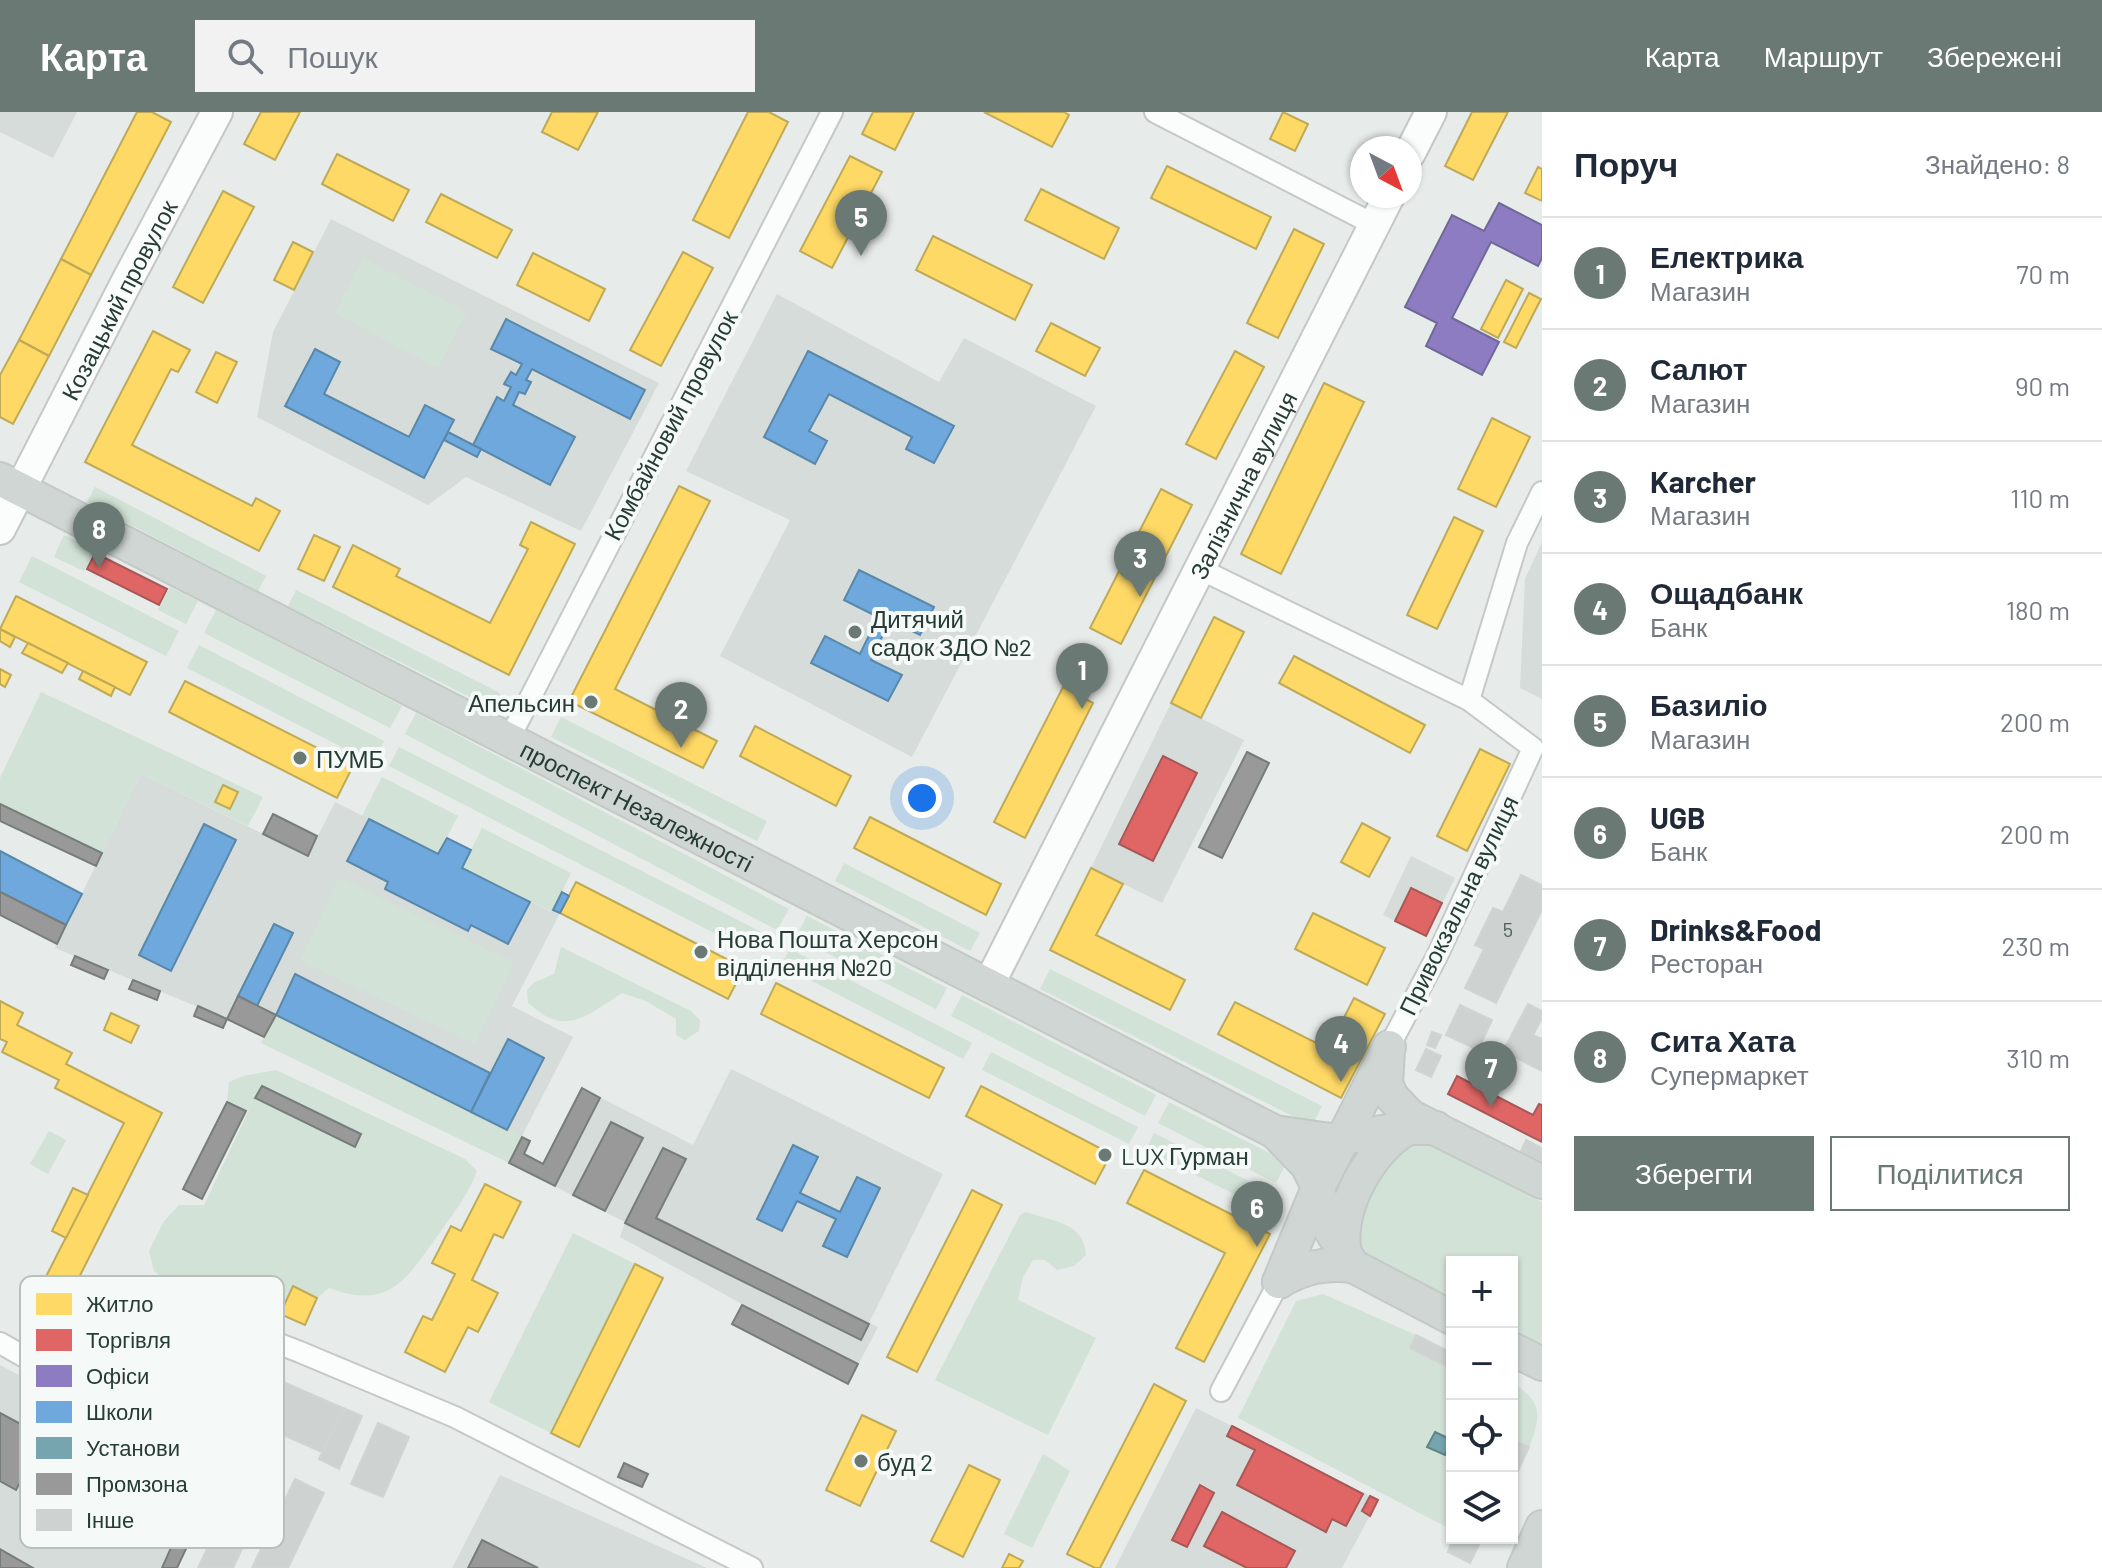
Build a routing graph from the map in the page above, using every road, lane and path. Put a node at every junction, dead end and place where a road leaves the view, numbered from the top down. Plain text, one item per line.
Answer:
1 (217, 112) edge
2 (832, 112) edge
3 (1155, 112) edge
4 (1431, 112) edge
5 (1419, 136) edge
6 (1383, 208) edge
7 (1375, 225) junction
8 (10, 484) edge
9 (1542, 492) edge
10 (0, 529) edge
11 (1200, 569) junction
12 (1469, 700) junction
13 (509, 739) junction
14 (988, 986) junction
15 (1389, 1047) junction
16 (1414, 1129) junction
17 (1275, 1132) junction
18 (1342, 1138) junction
19 (1542, 1182) edge
20 (1317, 1190) junction
21 (1348, 1259) junction
22 (1279, 1282) junction
23 (1446, 1315) edge
24 (0, 1343) edge
25 (284, 1346) edge
26 (1518, 1352) edge
27 (20, 1354) edge
28 (1542, 1364) edge
29 (1221, 1391) dead end
30 (1542, 1527) edge
31 (752, 1568) edge
32 (1524, 1568) edge

1 - 8 street, Козацький провулок
2 - 13 street, Комбайновий провулок
3 - 7 street
4 - 5 street
6 - 7 street, Залізнична вулиця
7 - 11 street, Залізнична вулиця
8 - 10 street, Козацький провулок
8 - 13 main road, проспект Незалежності
9 - 12 street
11 - 12 street, Привокзальна вулиця
11 - 14 street, Залізнична вулиця
12 - 15 street, Привокзальна вулиця
13 - 14 main road, проспект Незалежності
14 - 17 main road, проспект Незалежності
15 - 16 main road
15 - 18 main road
16 - 18 main road, проспект Незалежності
16 - 19 main road
16 - 21 main road
17 - 18 main road, проспект Незалежності
17 - 20 main road, проспект Незалежності
18 - 20 main road
20 - 21 main road, проспект Незалежності
20 - 22 main road
21 - 22 main road
21 - 23 main road
22 - 29 street
24 - 27 street
25 - 31 street
26 - 28 main road
30 - 32 main road

